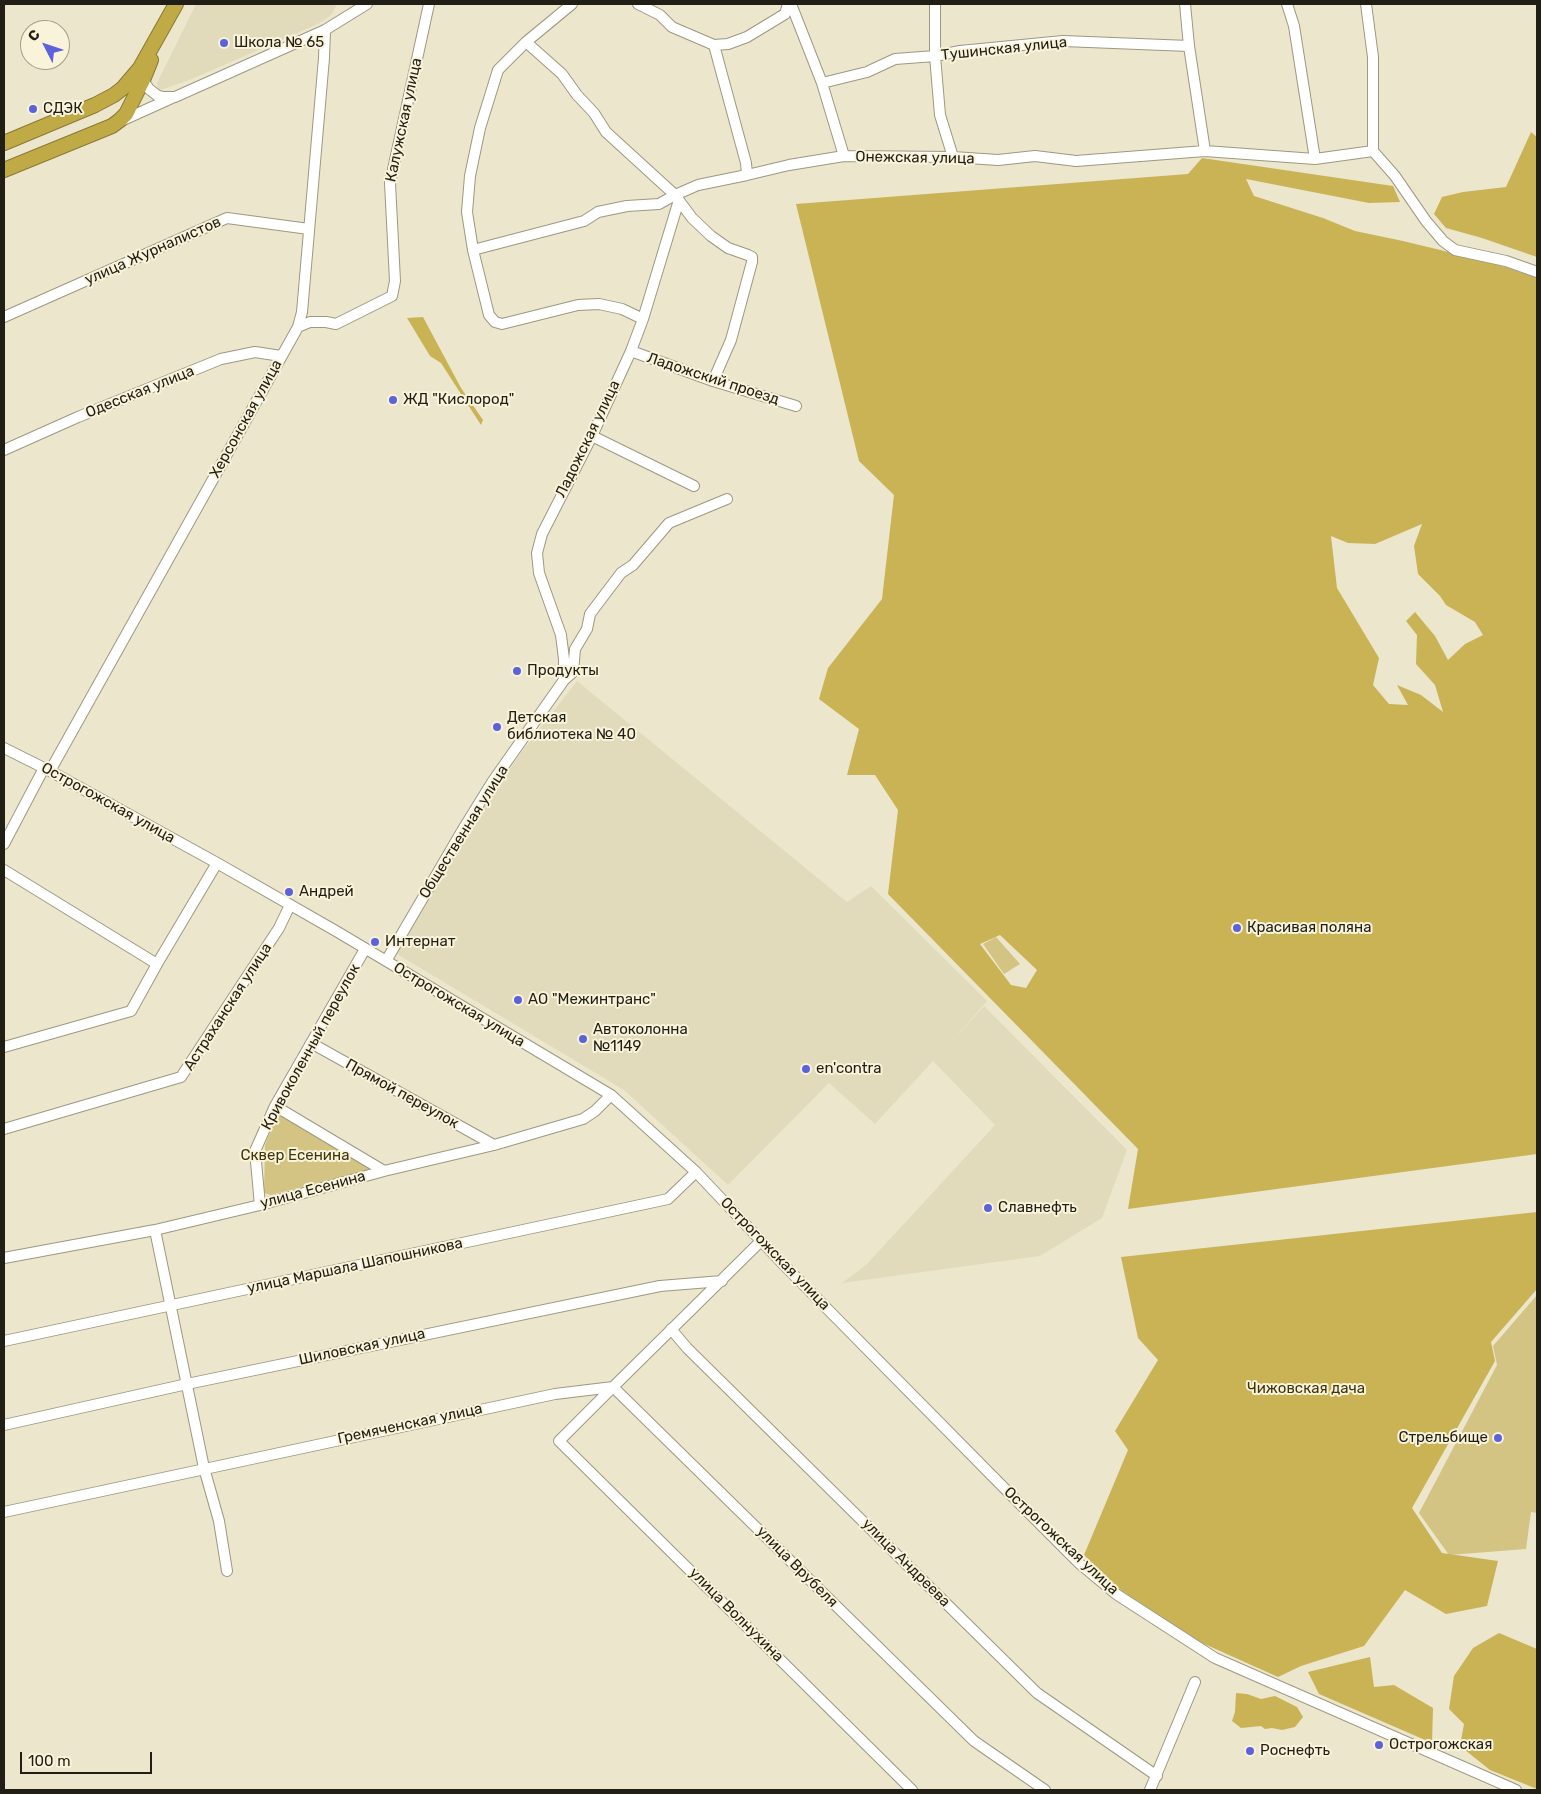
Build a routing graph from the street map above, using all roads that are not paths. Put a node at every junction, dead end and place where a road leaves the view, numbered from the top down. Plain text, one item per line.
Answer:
1 (176, 4) edge
2 (347, 4) edge
3 (367, 4) edge
4 (429, 4) edge
5 (572, 4) edge
6 (638, 4) edge
7 (789, 4) edge
8 (935, 4) edge
9 (1185, 4) edge
10 (1287, 4) edge
11 (1366, 4) edge
12 (347, 16) junction
13 (162, 30) junction
14 (325, 30) junction
15 (526, 42) junction
16 (714, 45) junction
17 (1190, 46) junction
18 (935, 56) junction
19 (143, 80) junction
20 (822, 83) junction
21 (175, 97) junction
22 (112, 126) junction
23 (4, 143) edge
24 (1373, 151) junction
25 (1205, 152) junction
26 (844, 156) junction
27 (953, 157) junction
28 (1315, 159) junction
29 (4, 170) edge
30 (747, 176) junction
31 (677, 198) junction
32 (309, 229) junction
33 (473, 250) junction
34 (1537, 272) edge
35 (4, 318) edge
36 (643, 319) junction
37 (298, 327) junction
38 (631, 351) junction
39 (281, 356) junction
40 (713, 381) junction
41 (796, 406) dead end
42 (592, 436) junction
43 (4, 450) edge
44 (694, 486) dead end
45 (727, 499) dead end
46 (564, 680) junction
47 (4, 748) edge
48 (47, 770) junction
49 (4, 844) edge
50 (217, 863) junction
51 (4, 870) edge
52 (290, 905) junction
53 (366, 949) junction
54 (386, 961) junction
55 (157, 964) junction
56 (311, 1043) junction
57 (4, 1047) edge
58 (611, 1095) junction
59 (275, 1106) junction
60 (4, 1129) edge
61 (494, 1145) junction
62 (384, 1171) junction
63 (696, 1172) junction
64 (260, 1205) junction
65 (155, 1230) junction
66 (761, 1241) junction
67 (4, 1258) edge
68 (722, 1280) junction
69 (171, 1306) junction
70 (672, 1329) junction
71 (4, 1341) edge
72 (187, 1384) junction
73 (613, 1387) junction
74 (4, 1425) edge
75 (204, 1468) junction
76 (4, 1512) edge
77 (226, 1572) dead end
78 (1195, 1682) dead end
79 (1157, 1776) junction
80 (912, 1790) edge
81 (1045, 1790) edge
82 (1150, 1790) edge
83 (1516, 1790) edge

1 - 13 highway
2 - 12 street
3 - 12 street
4 - 37 street, Калужская улица
5 - 15 street
6 - 16 street
7 - 16 street
7 - 20 street
8 - 18 street
9 - 17 street
10 - 28 street
11 - 24 street
12 - 14 street
13 - 19 highway
13 - 23 highway
14 - 21 street
14 - 32 street, Херсонская улица
15 - 31 street
15 - 33 street
16 - 30 street
17 - 18 street, Тушинская улица
17 - 25 street
18 - 20 street, Тушинская улица
18 - 27 street
19 - 21 street
19 - 22 highway
20 - 26 street
21 - 22 street
22 - 29 highway
24 - 28 street, Онежская улица
24 - 34 street
25 - 27 street, Онежская улица
25 - 28 street, Онежская улица
26 - 27 street, Онежская улица
26 - 30 street, Онежская улица
30 - 31 street, Онежская улица
31 - 33 street, Онежская улица
31 - 36 street, Ладожская улица
31 - 40 street
32 - 35 street, улица Журналистов
32 - 37 street, Херсонская улица
33 - 36 street
36 - 38 street, Ладожская улица
37 - 39 street, Херсонская улица
38 - 40 street, Ладожский проезд
38 - 42 street, Ладожская улица
39 - 43 street, Одесская улица
39 - 48 street, Херсонская улица
40 - 41 street, Ладожский проезд
42 - 44 street
42 - 46 street, Ладожская улица
45 - 46 street, Общественная улица
46 - 54 street, Общественная улица
47 - 48 street, Острогожская улица
48 - 49 street, Херсонская улица
48 - 50 street, Острогожская улица
50 - 52 street, Острогожская улица
50 - 55 street
51 - 55 street
52 - 53 street, Острогожская улица
52 - 60 street, Астраханская улица
53 - 54 street, Острогожская улица
53 - 56 street, Кривоколенный переулок
54 - 58 street, Острогожская улица
55 - 57 street
56 - 59 street, Кривоколенный переулок
56 - 61 street, Прямой переулок
58 - 61 street, улица Есенина
58 - 63 street, Острогожская улица
59 - 62 street
59 - 64 street, Кривоколенный переулок
61 - 62 street, улица Есенина
62 - 64 street, улица Есенина
63 - 66 street, Острогожская улица
63 - 69 street, улица Маршала Шапошникова
64 - 65 street, улица Есенина
65 - 67 street, улица Есенина
65 - 69 street
66 - 68 street
66 - 83 street, Острогожская улица
68 - 70 street
68 - 72 street, Шиловская улица
69 - 71 street, улица Маршала Шапошникова
69 - 72 street
70 - 73 street
70 - 79 street, улица Андреева
72 - 74 street, Шиловская улица
72 - 75 street
73 - 75 street, Гремяченская улица
73 - 80 street, улица Волнухина
73 - 81 street, улица Врубеля
75 - 76 street, Гремяченская улица
75 - 77 street
78 - 79 street
79 - 82 street

